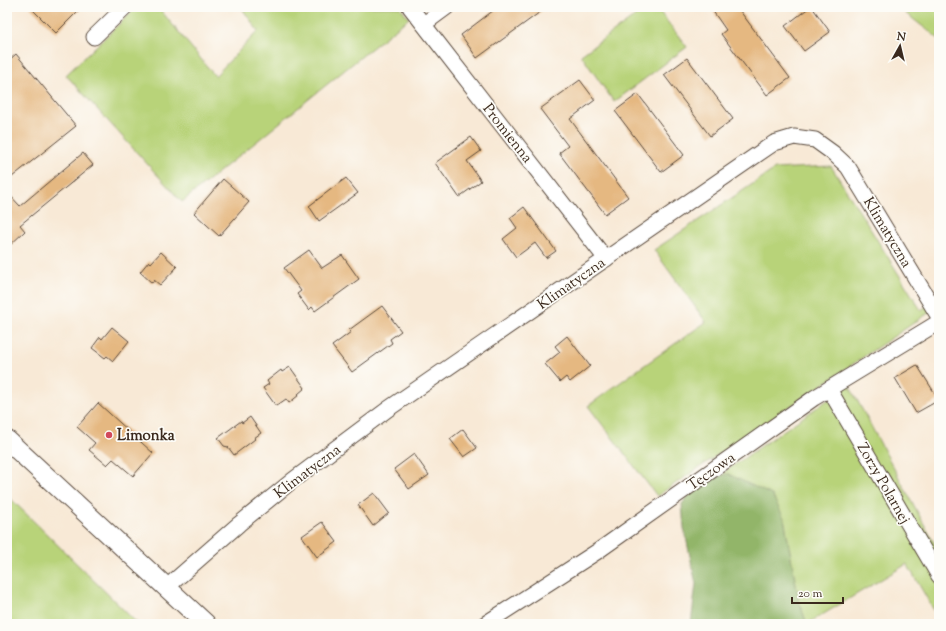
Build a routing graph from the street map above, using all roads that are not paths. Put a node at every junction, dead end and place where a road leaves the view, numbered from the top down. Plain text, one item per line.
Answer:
1 (125, 7) edge
2 (410, 7) edge
3 (447, 7) edge
4 (424, 24) junction
5 (94, 37) dead end
6 (606, 259) junction
7 (939, 318) edge
8 (939, 322) edge
9 (829, 389) junction
10 (7, 440) edge
11 (939, 576) edge
12 (166, 588) junction
13 (206, 624) edge
14 (485, 624) edge

1 - 5 street
2 - 4 street, Promienna
3 - 4 street
4 - 6 street, Promienna
6 - 7 street, Klimatyczna
6 - 12 street, Klimatyczna
8 - 9 street, Tęczowa
9 - 11 street, Zorzy Polarnej
9 - 14 street, Tęczowa
10 - 12 street
12 - 13 street

